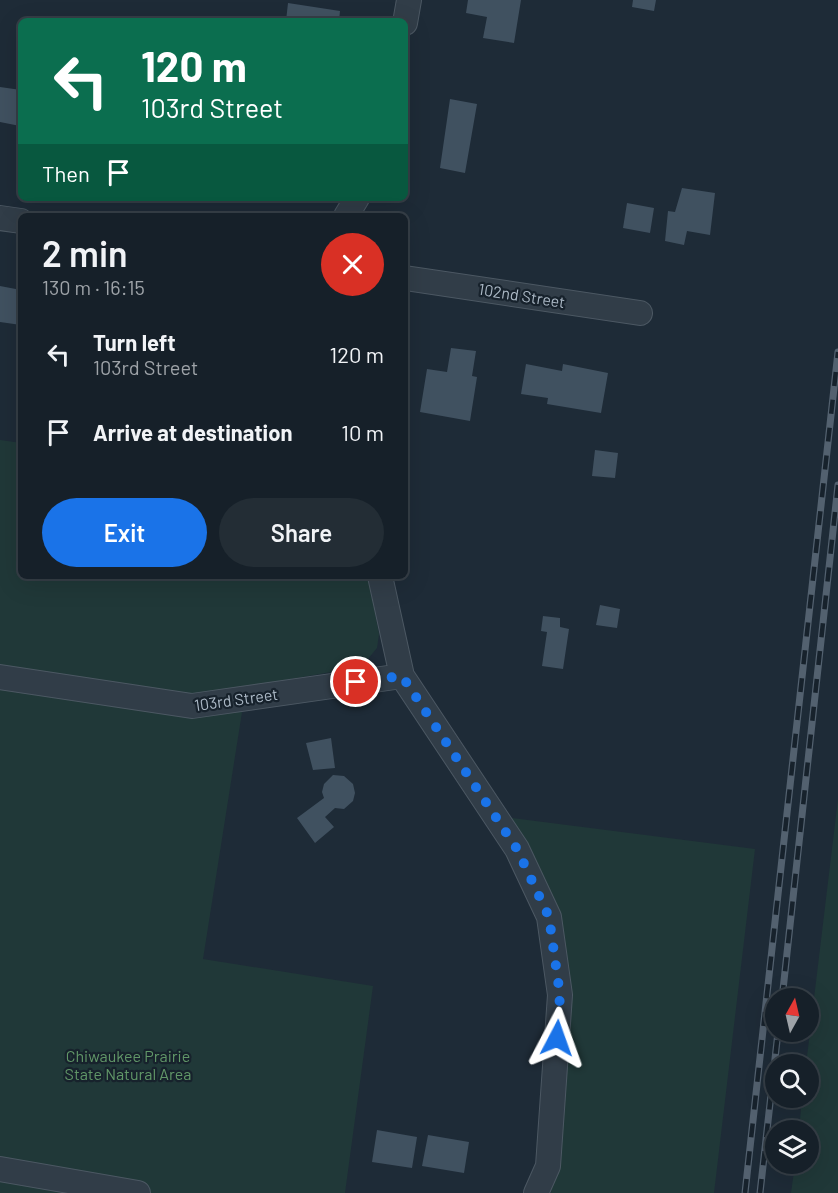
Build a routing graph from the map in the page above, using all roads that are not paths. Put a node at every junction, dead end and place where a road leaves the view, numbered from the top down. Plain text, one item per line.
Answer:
1 (409, 0) edge
2 (406, 18) edge
3 (0, 218) edge
4 (18, 221) edge
5 (408, 278) edge
6 (640, 313) dead end
7 (381, 579) edge
8 (402, 676) junction
9 (0, 677) edge
10 (0, 1170) edge
11 (138, 1193) edge
12 (536, 1193) edge

1 - 2 street
3 - 4 street
5 - 6 street, 102nd Street
7 - 8 street
8 - 9 street, 103rd Street
8 - 12 street
10 - 11 street

